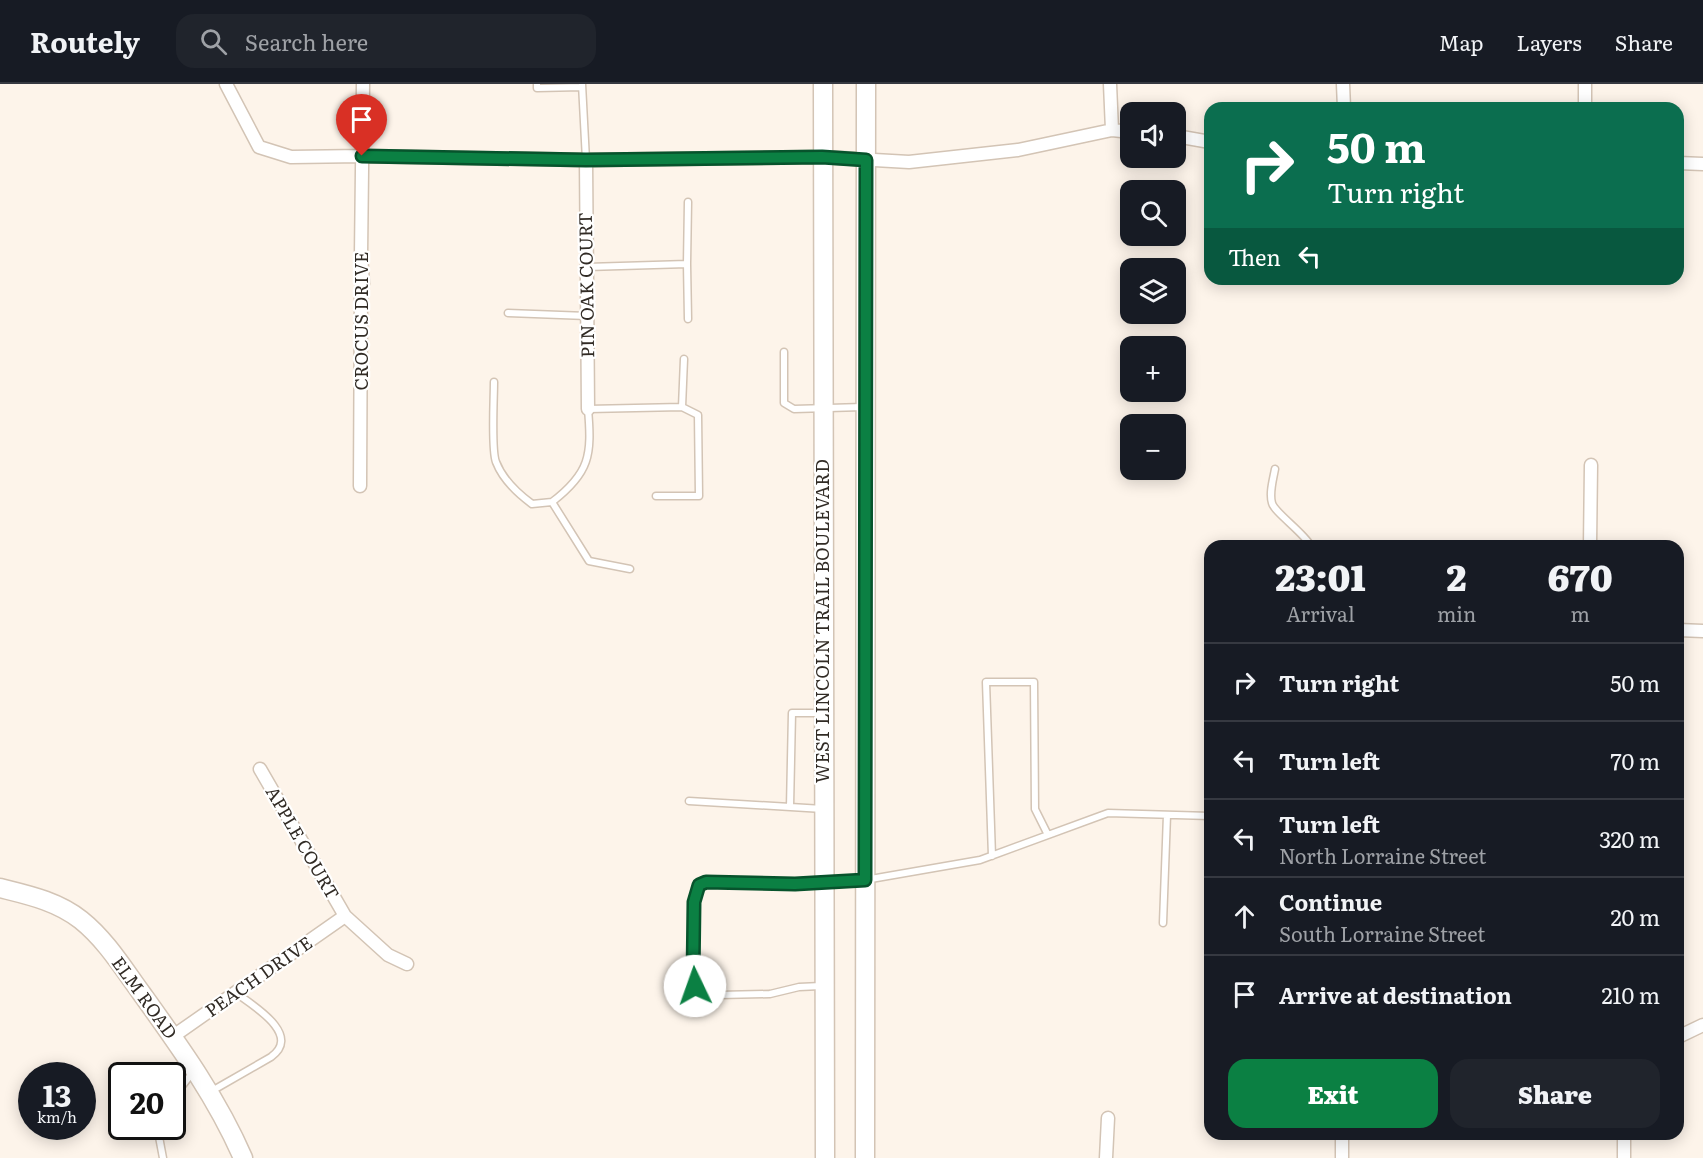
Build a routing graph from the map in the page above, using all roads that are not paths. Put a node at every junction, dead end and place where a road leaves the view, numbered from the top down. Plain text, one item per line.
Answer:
1 (226, 84) edge
2 (363, 84) edge
3 (537, 84) edge
4 (823, 84) edge
5 (866, 84) edge
6 (1110, 84) edge
7 (1343, 84) edge
8 (1585, 84) edge
9 (582, 86) edge
10 (1344, 102) edge
11 (1585, 102) edge
12 (1112, 130) junction
13 (1120, 131) edge
14 (1186, 138) edge
15 (1204, 141) edge
16 (362, 156) junction
17 (822, 157) junction
18 (586, 160) junction
19 (866, 160) junction
20 (1684, 163) edge
21 (1703, 164) edge
22 (688, 202) dead end
23 (687, 264) junction
24 (587, 267) junction
25 (508, 313) dead end
26 (588, 316) junction
27 (688, 320) dead end
28 (784, 352) dead end
29 (684, 359) dead end
30 (494, 382) dead end
31 (682, 407) junction
32 (824, 407) junction
33 (865, 407) junction
34 (588, 409) junction
35 (1591, 465) dead end
36 (1275, 470) dead end
37 (360, 486) dead end
38 (656, 496) dead end
39 (552, 502) junction
40 (1307, 540) edge
41 (1590, 540) edge
42 (630, 569) dead end
43 (1684, 630) edge
44 (1703, 631) edge
45 (823, 714) junction
46 (260, 770) dead end
47 (689, 801) dead end
48 (790, 807) junction
49 (824, 809) junction
50 (1167, 815) junction
51 (1204, 816) edge
52 (1048, 835) junction
53 (992, 856) junction
54 (865, 880) junction
55 (824, 882) junction
56 (0, 888) edge
57 (345, 916) junction
58 (1163, 923) dead end
59 (407, 964) dead end
60 (826, 986) junction
61 (236, 993) junction
62 (1703, 1025) edge
63 (1684, 1034) edge
64 (172, 1037) junction
65 (195, 1069) junction
66 (186, 1081) edge
67 (209, 1092) junction
68 (1108, 1118) dead end
69 (160, 1140) edge
70 (1342, 1140) edge
71 (1624, 1140) edge
72 (163, 1158) edge
73 (243, 1158) edge
74 (825, 1158) edge
75 (865, 1158) edge
76 (1106, 1158) edge
77 (1342, 1158) edge
78 (1624, 1158) edge

1 - 16 street
2 - 16 street, CROCUS DRIVE
3 - 9 lane
4 - 17 main road, WEST LINCOLN TRAIL BOULEVARD
5 - 19 main road
6 - 12 street
7 - 10 street
8 - 11 street
9 - 18 lane
12 - 13 street
12 - 19 street
14 - 15 street
16 - 18 street
16 - 37 street, CROCUS DRIVE
17 - 18 street
17 - 19 street
17 - 32 main road, WEST LINCOLN TRAIL BOULEVARD
18 - 24 street, PIN OAK COURT
19 - 33 main road
20 - 21 street
22 - 23 lane
23 - 24 lane
23 - 27 lane
24 - 26 street, PIN OAK COURT
25 - 26 lane
26 - 34 street, PIN OAK COURT
28 - 32 lane
29 - 31 lane
30 - 39 lane
31 - 34 lane
31 - 38 lane
32 - 33 lane
32 - 45 main road, WEST LINCOLN TRAIL BOULEVARD
33 - 54 main road
34 - 39 lane
35 - 41 street
36 - 40 lane
39 - 42 lane
43 - 44 street
45 - 48 lane
45 - 49 main road, WEST LINCOLN TRAIL BOULEVARD
46 - 57 street, APPLE COURT
47 - 48 lane
48 - 49 lane
49 - 55 main road, WEST LINCOLN TRAIL BOULEVARD
50 - 51 lane
50 - 52 lane
50 - 58 lane
52 - 53 lane
52 - 53 lane
53 - 54 lane
54 - 55 lane
54 - 75 main road
55 - 60 main road, WEST LINCOLN TRAIL BOULEVARD
55 - 60 lane
56 - 64 main road, ELM ROAD
57 - 59 street, APPLE COURT
57 - 61 street, PEACH DRIVE
60 - 74 main road, WEST LINCOLN TRAIL BOULEVARD
61 - 64 street, PEACH DRIVE
61 - 67 lane
62 - 63 street
64 - 65 main road, ELM ROAD
65 - 66 lane
65 - 67 main road, ELM ROAD
67 - 73 main road, ELM ROAD
68 - 76 street
69 - 72 lane
70 - 77 street
71 - 78 street

